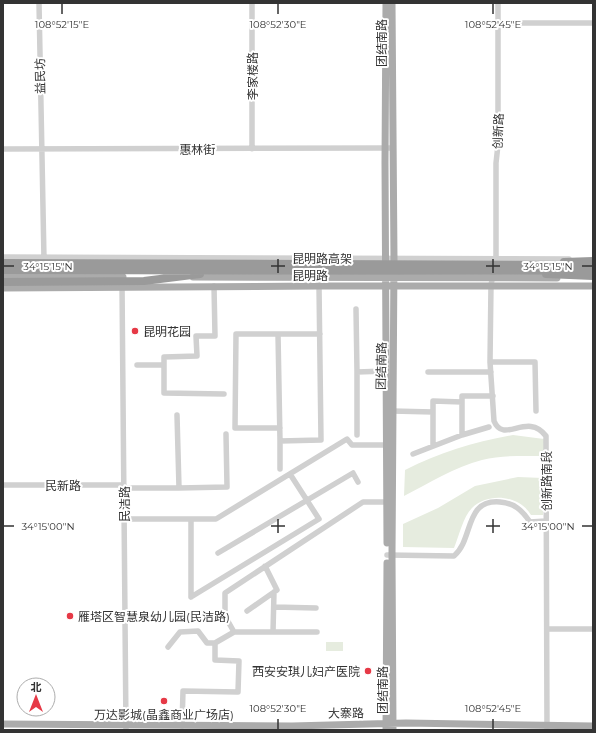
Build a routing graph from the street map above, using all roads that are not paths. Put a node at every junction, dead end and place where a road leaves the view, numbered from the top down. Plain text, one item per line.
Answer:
1 (39, 3) edge
2 (252, 3) edge
3 (386, 3) edge
4 (392, 3) edge
5 (498, 3) edge
6 (498, 23) junction
7 (593, 23) edge
8 (389, 148) junction
9 (3, 149) edge
10 (42, 149) junction
11 (252, 149) junction
12 (44, 256) junction
13 (3, 257) edge
14 (385, 259) junction
15 (394, 259) junction
16 (496, 260) junction
17 (593, 260) edge
18 (3, 262) edge
19 (546, 264) junction
20 (593, 264) edge
21 (3, 270) edge
22 (225, 270) junction
23 (503, 270) junction
24 (593, 271) edge
25 (593, 276) edge
26 (3, 277) edge
27 (44, 277) junction
28 (122, 277) junction
29 (492, 277) junction
30 (385, 278) junction
31 (394, 278) junction
32 (593, 279) edge
33 (3, 282) edge
34 (491, 285) junction
35 (214, 286) junction
36 (319, 286) junction
37 (390, 286) junction
38 (593, 286) edge
39 (3, 288) edge
40 (122, 288) junction
41 (356, 309) dead end
42 (278, 334) junction
43 (320, 334) junction
44 (490, 362) junction
45 (137, 365) dead end
46 (164, 365) junction
47 (386, 371) junction
48 (356, 372) junction
49 (428, 372) dead end
50 (491, 372) junction
51 (224, 394) dead end
52 (493, 396) junction
53 (462, 402) junction
54 (392, 411) junction
55 (433, 412) junction
56 (536, 412) dead end
57 (177, 415) dead end
58 (489, 427) dead end
59 (280, 428) junction
60 (226, 434) dead end
61 (357, 435) dead end
62 (462, 435) junction
63 (280, 441) junction
64 (386, 445) junction
65 (433, 445) junction
66 (413, 454) dead end
67 (280, 469) dead end
68 (290, 474) junction
69 (358, 482) dead end
70 (3, 485) edge
71 (124, 486) junction
72 (179, 488) junction
73 (308, 501) junction
74 (386, 502) junction
75 (124, 519) junction
76 (191, 519) junction
77 (546, 521) junction
78 (218, 553) dead end
79 (390, 555) junction
80 (265, 566) junction
81 (274, 592) junction
82 (274, 607) junction
83 (316, 608) dead end
84 (247, 611) dead end
85 (547, 629) junction
86 (593, 629) edge
87 (234, 632) junction
88 (274, 632) junction
89 (317, 632) dead end
90 (215, 644) junction
91 (168, 647) dead end
92 (3, 724) edge
93 (182, 726) junction
94 (593, 726) edge
95 (390, 727) edge
96 (126, 728) edge
97 (222, 728) edge
98 (547, 728) edge

1 - 10 street, 益民坊
2 - 11 street, 李家楼路
3 - 8 main road, 团结南路
4 - 8 main road, 团结南路
5 - 6 street, 创新路
6 - 7 street
6 - 16 street, 创新路
8 - 11 street, 惠林街
8 - 14 main road, 团结南路
8 - 15 main road, 团结南路
9 - 10 street, 惠林街
10 - 11 street, 惠林街
10 - 12 street, 益民坊
12 - 13 street, 昆明路
12 - 14 street, 昆明路
12 - 27 street, 益民坊
14 - 15 street, 昆明路
14 - 30 main road, 团结南路
15 - 16 street, 昆明路
15 - 31 main road, 团结南路
16 - 17 street, 昆明路
16 - 29 street, 创新路
17 - 19 highway, bridge
18 - 19 highway, 昆明路高架, bridge
19 - 20 highway, 昆明路高架, bridge
21 - 22 highway, 昆明路高架, bridge
22 - 23 highway, 昆明路高架, bridge
22 - 33 highway, bridge
23 - 24 highway, 昆明路高架, bridge
23 - 25 highway, bridge
26 - 27 main road, 昆明路
27 - 28 main road, 昆明路
28 - 30 main road, 昆明路
28 - 40 street, 民洁路
29 - 31 main road, 昆明路
29 - 32 main road, 昆明路
29 - 34 street, 创新路南段
30 - 31 main road, 昆明路
30 - 37 main road, 团结南路
31 - 37 main road, 团结南路
34 - 37 main road, 昆明路
34 - 38 main road, 昆明路
34 - 44 street, 创新路南段
35 - 36 main road, 昆明路
35 - 40 main road, 昆明路
35 - 46 street
36 - 37 main road, 昆明路
36 - 43 street
37 - 47 main road, 团结南路
37 - 54 main road, 团结南路
39 - 40 main road, 昆明路
40 - 71 street, 民洁路
41 - 48 street
42 - 43 street
42 - 59 street
42 - 59 street
43 - 63 street
44 - 50 street, 创新路南段
44 - 56 street
45 - 46 street
46 - 51 street
47 - 48 street
47 - 64 main road, 团结南路
48 - 61 street
49 - 50 street
50 - 52 street, 创新路南段
52 - 53 street
52 - 77 street, 创新路南段
53 - 55 street
53 - 62 street
54 - 55 street
54 - 79 main road, 团结南路
55 - 65 street
57 - 72 street
58 - 62 street
59 - 63 street
60 - 72 street, 民新路
62 - 65 street
63 - 67 street
64 - 68 street
64 - 74 main road, 团结南路
65 - 66 street
68 - 73 street
68 - 76 street
69 - 73 street
70 - 71 street, 民新路
71 - 72 street, 民新路
71 - 75 street, 民洁路
73 - 76 street
73 - 78 street
74 - 79 main road, 团结南路
74 - 80 street
75 - 76 street
75 - 96 street, 民洁路
77 - 79 street
77 - 85 street, 创新路南段
79 - 95 main road, 团结南路
80 - 81 street
80 - 87 street
81 - 82 street
81 - 84 street
82 - 83 street
82 - 88 street
85 - 86 street
85 - 98 street, 创新路南段
87 - 88 street
87 - 90 street
88 - 89 street
90 - 91 street
90 - 93 street
92 - 96 main road, 大寨路
93 - 96 main road, 大寨路
93 - 97 main road, 大寨路
94 - 98 main road, 大寨路
95 - 97 main road, 大寨路
95 - 98 main road, 大寨路

